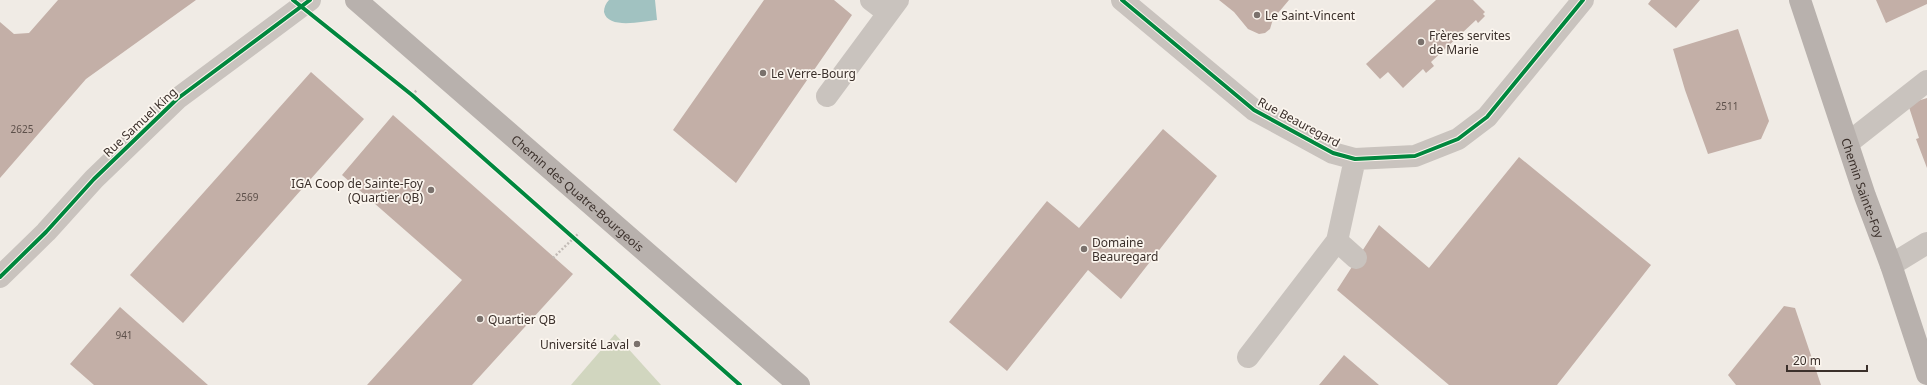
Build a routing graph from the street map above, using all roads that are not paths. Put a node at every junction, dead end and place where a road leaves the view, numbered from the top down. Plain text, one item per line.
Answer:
1 (310, 0) edge
2 (356, 0) edge
3 (871, 0) edge
4 (1122, 0) edge
5 (1582, 0) edge
6 (1800, 0) edge
7 (893, 6) edge
8 (1927, 81) edge
9 (827, 96) dead end
10 (1848, 143) junction
11 (1355, 159) junction
12 (1338, 241) junction
13 (1927, 243) edge
14 (1356, 258) dead end
15 (1891, 265) junction
16 (0, 277) edge
17 (1248, 357) dead end
18 (1927, 374) edge
19 (799, 385) edge

1 - 16 street, Rue Samuel King
2 - 19 main road, Chemin des Quatre-Bourgeois
3 - 7 street
4 - 11 street, Rue Beauregard
5 - 11 street, Rue Beauregard
6 - 10 main road, Chemin Sainte-Foy
7 - 9 street
8 - 10 street
10 - 15 main road, Chemin Sainte-Foy
11 - 12 street
12 - 14 street
12 - 17 street
13 - 15 street
15 - 18 main road, Chemin Sainte-Foy

